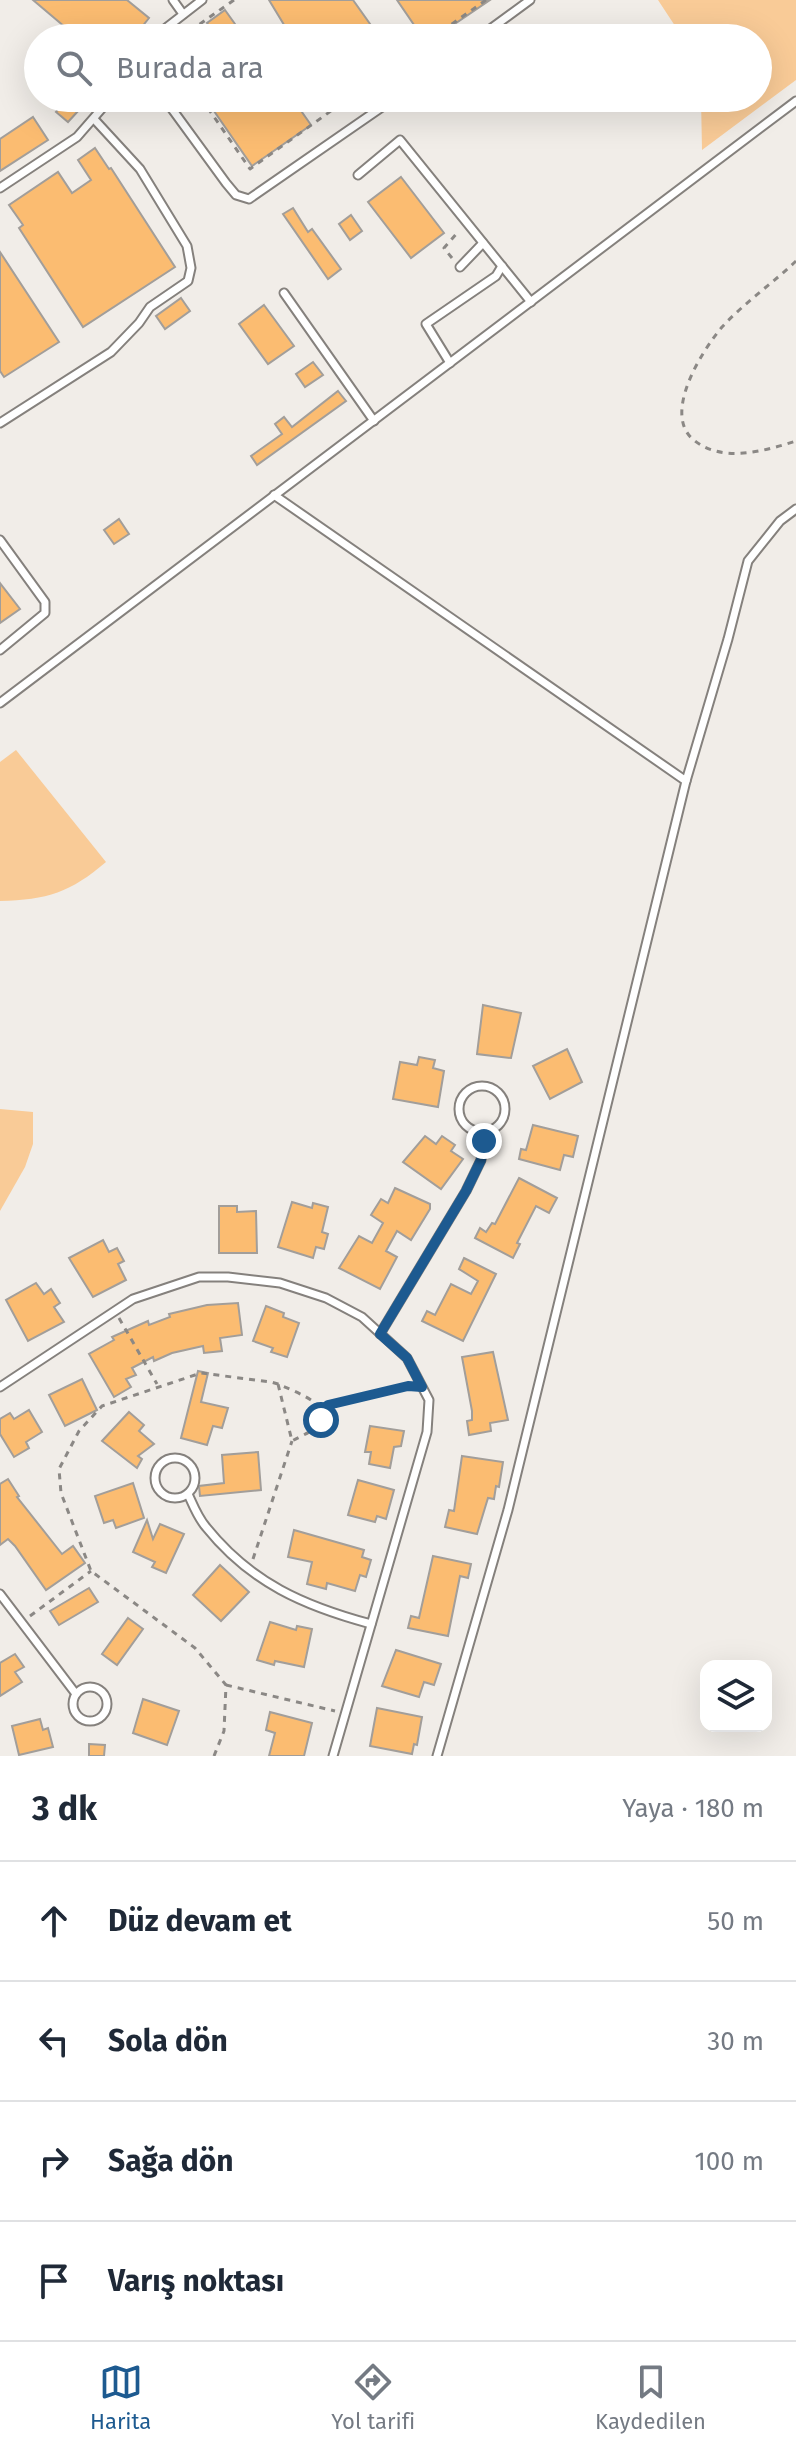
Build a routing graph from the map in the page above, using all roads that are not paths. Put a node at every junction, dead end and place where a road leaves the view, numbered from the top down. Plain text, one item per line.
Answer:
1 (173, 0) edge
2 (202, 0) edge
3 (530, 0) edge
4 (183, 14) junction
5 (170, 24) edge
6 (497, 24) edge
7 (796, 101) edge
8 (100, 112) edge
9 (174, 112) edge
10 (375, 112) edge
11 (94, 119) junction
12 (358, 175) dead end
13 (0, 188) edge
14 (483, 243) junction
15 (502, 266) junction
16 (460, 267) dead end
17 (284, 293) dead end
18 (531, 302) junction
19 (450, 363) junction
20 (374, 421) junction
21 (0, 423) edge
22 (274, 495) junction
23 (796, 509) edge
24 (0, 540) edge
25 (0, 650) edge
26 (0, 703) edge
27 (686, 781) junction
28 (484, 1132) junction
29 (380, 1334) junction
30 (0, 1387) edge
31 (188, 1494) junction
32 (0, 1594) edge
33 (371, 1624) junction
34 (76, 1694) junction
35 (333, 1756) edge
36 (437, 1756) edge

1 - 4 lane
2 - 4 lane
3 - 6 lane
4 - 5 lane
7 - 18 lane
8 - 11 lane
9 - 10 lane
11 - 13 lane
11 - 21 lane
12 - 14 lane
14 - 15 lane
14 - 16 lane
15 - 18 lane
15 - 19 lane
17 - 20 lane
18 - 19 lane
19 - 20 lane
20 - 22 lane
22 - 26 lane
22 - 27 lane
23 - 27 lane
24 - 25 lane
27 - 36 lane
28 - 28 lane
28 - 29 lane
29 - 30 lane
29 - 33 lane
31 - 31 lane
31 - 33 lane
32 - 34 lane
33 - 35 lane
34 - 34 lane

